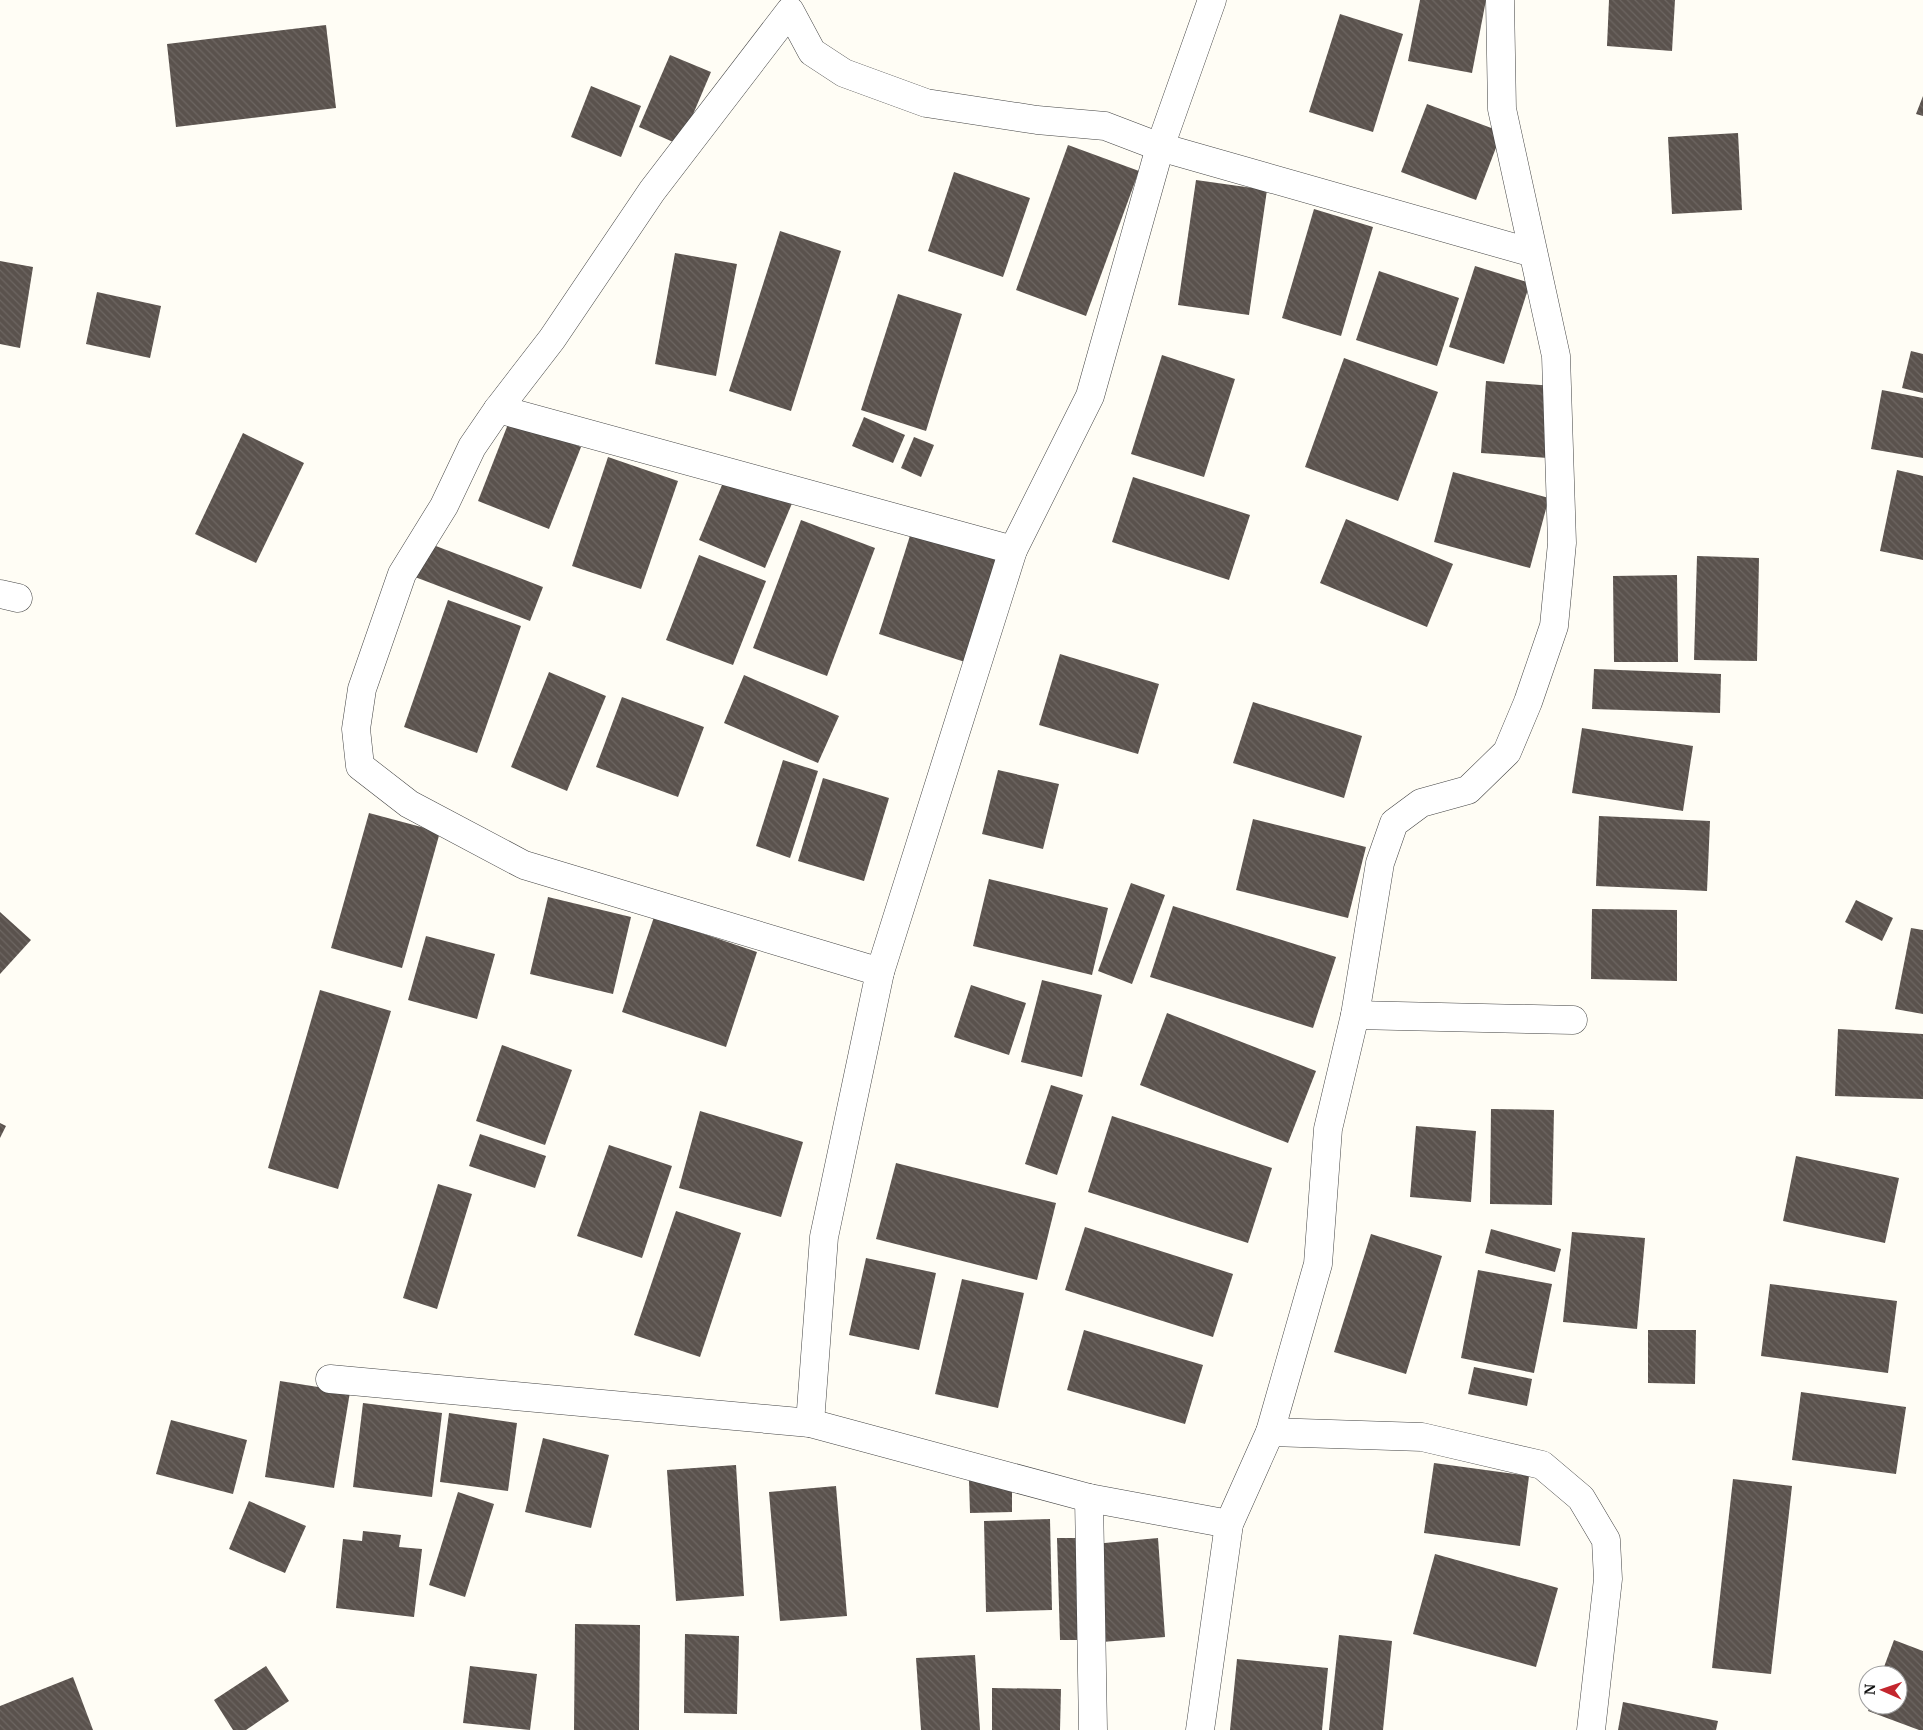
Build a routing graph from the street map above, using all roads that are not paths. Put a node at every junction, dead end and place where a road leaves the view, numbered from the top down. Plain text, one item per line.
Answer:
1 (1212, 0) edge
2 (1500, 0) edge
3 (1160, 147) junction
4 (1533, 253) junction
5 (498, 409) junction
6 (1014, 550) junction
7 (880, 972) junction
8 (1354, 1015) junction
9 (1573, 1020) dead end
10 (330, 1379) dead end
11 (810, 1423) junction
12 (1270, 1432) junction
13 (1089, 1498) junction
14 (1229, 1524) junction
15 (1093, 1730) edge
16 (1200, 1730) edge
17 (1591, 1730) edge

1 - 3 street
2 - 4 street
3 - 4 street
3 - 5 street
3 - 6 street
4 - 8 street
5 - 6 street
5 - 7 street
6 - 7 street
7 - 11 street
8 - 9 street
8 - 12 street
10 - 11 street
11 - 13 street
12 - 14 street
12 - 17 street
13 - 14 street
13 - 15 street
14 - 16 street

